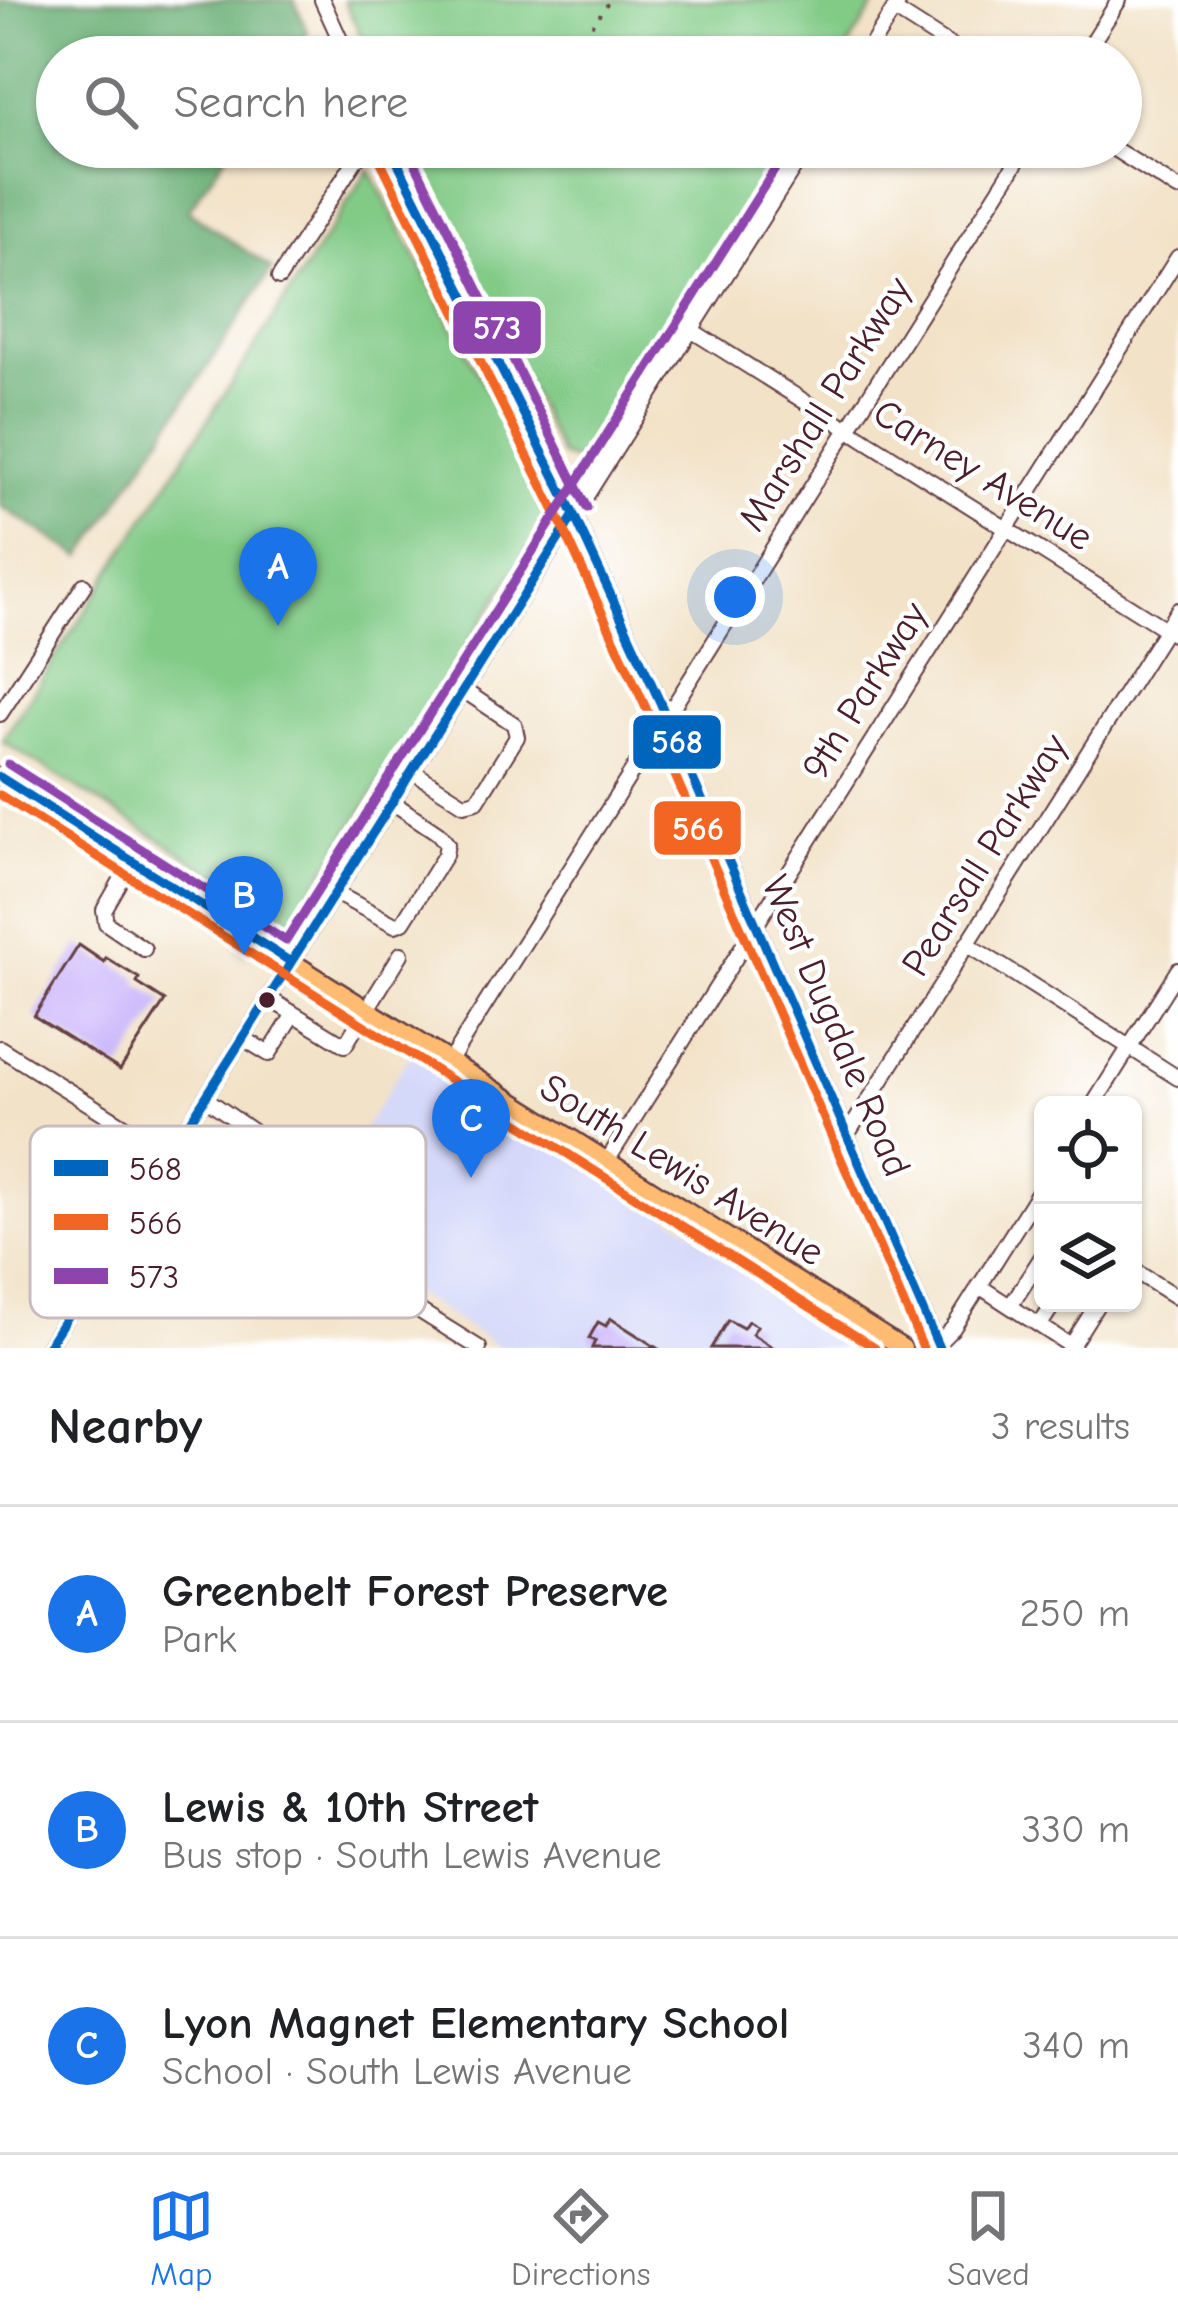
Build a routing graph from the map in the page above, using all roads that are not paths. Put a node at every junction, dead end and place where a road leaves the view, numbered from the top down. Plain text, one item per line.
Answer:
1 (322, 0) edge
2 (1119, 0) edge
3 (897, 5) edge
4 (338, 36) edge
5 (877, 36) edge
6 (939, 36) edge
7 (1096, 36) edge
8 (1142, 166) edge
9 (350, 168) edge
10 (400, 168) edge
11 (794, 168) edge
12 (1013, 168) edge
13 (1178, 189) edge
14 (1178, 257) edge
15 (279, 278) dead end
16 (691, 329) junction
17 (848, 429) junction
18 (574, 515) junction
19 (1006, 529) junction
20 (84, 585) dead end
21 (1178, 610) edge
22 (1172, 634) edge
23 (463, 690) junction
24 (0, 714) edge
25 (666, 717) junction
26 (412, 771) junction
27 (0, 777) edge
28 (392, 802) junction
29 (132, 861) junction
30 (334, 893) junction
31 (756, 925) junction
32 (967, 944) junction
33 (144, 949) dead end
34 (401, 954) dead end
35 (291, 962) junction
36 (1178, 970) edge
37 (268, 998) junction
38 (367, 1010) junction
39 (295, 1014) junction
40 (243, 1038) junction
41 (1130, 1047) junction
42 (0, 1048) edge
43 (449, 1062) junction
44 (1178, 1078) edge
45 (1099, 1096) edge
46 (205, 1098) junction
47 (123, 1126) edge
48 (187, 1126) edge
49 (244, 1126) edge
50 (847, 1135) junction
51 (608, 1162) junction
52 (1034, 1214) edge
53 (1034, 1270) edge
54 (1142, 1276) edge
55 (980, 1286) junction
56 (1178, 1298) edge
57 (1011, 1305) junction
58 (1048, 1312) edge
59 (1093, 1312) edge
60 (65, 1318) edge
61 (426, 1318) edge
62 (1040, 1325) junction
63 (468, 1345) edge
64 (938, 1346) edge
65 (1073, 1347) edge
66 (46, 1348) edge
67 (903, 1348) edge

1 - 4 street
2 - 7 street
3 - 5 street
3 - 6 street
8 - 13 street
9 - 15 street
10 - 18 street, West Dugdale Road
11 - 16 street
12 - 17 street, Marshall Parkway
14 - 19 street, 9th Parkway
16 - 17 street, Carney Avenue
16 - 18 street
17 - 19 street, Carney Avenue
17 - 25 street, Marshall Parkway
18 - 23 street
18 - 25 street, West Dugdale Road
19 - 22 street, Carney Avenue
19 - 31 street, 9th Parkway
20 - 24 street
21 - 22 street, Pearsall Parkway
22 - 32 street, Pearsall Parkway
23 - 26 street
23 - 26 street
25 - 31 street, West Dugdale Road
25 - 43 street, Marshall Parkway
26 - 28 street
27 - 29 main road, South Lewis Avenue
28 - 30 street
28 - 30 street
29 - 33 street
29 - 35 main road, South Lewis Avenue
30 - 35 street
31 - 50 street, West Dugdale Road
31 - 51 street, 9th Parkway
32 - 41 street
32 - 50 street, Pearsall Parkway
34 - 38 street
35 - 37 street
35 - 38 main road, South Lewis Avenue
36 - 41 street
37 - 39 street
37 - 40 street
38 - 39 street
38 - 43 main road, South Lewis Avenue
39 - 40 street
40 - 46 street
41 - 44 street
41 - 45 street
42 - 47 street
43 - 51 main road, South Lewis Avenue
46 - 48 street
46 - 49 street
50 - 64 street, West Dugdale Road
51 - 67 main road, South Lewis Avenue
52 - 55 street
53 - 57 street
54 - 56 street
55 - 57 street
55 - 64 street
57 - 62 street
58 - 62 street
59 - 65 street
60 - 66 street
61 - 63 street
62 - 65 street

